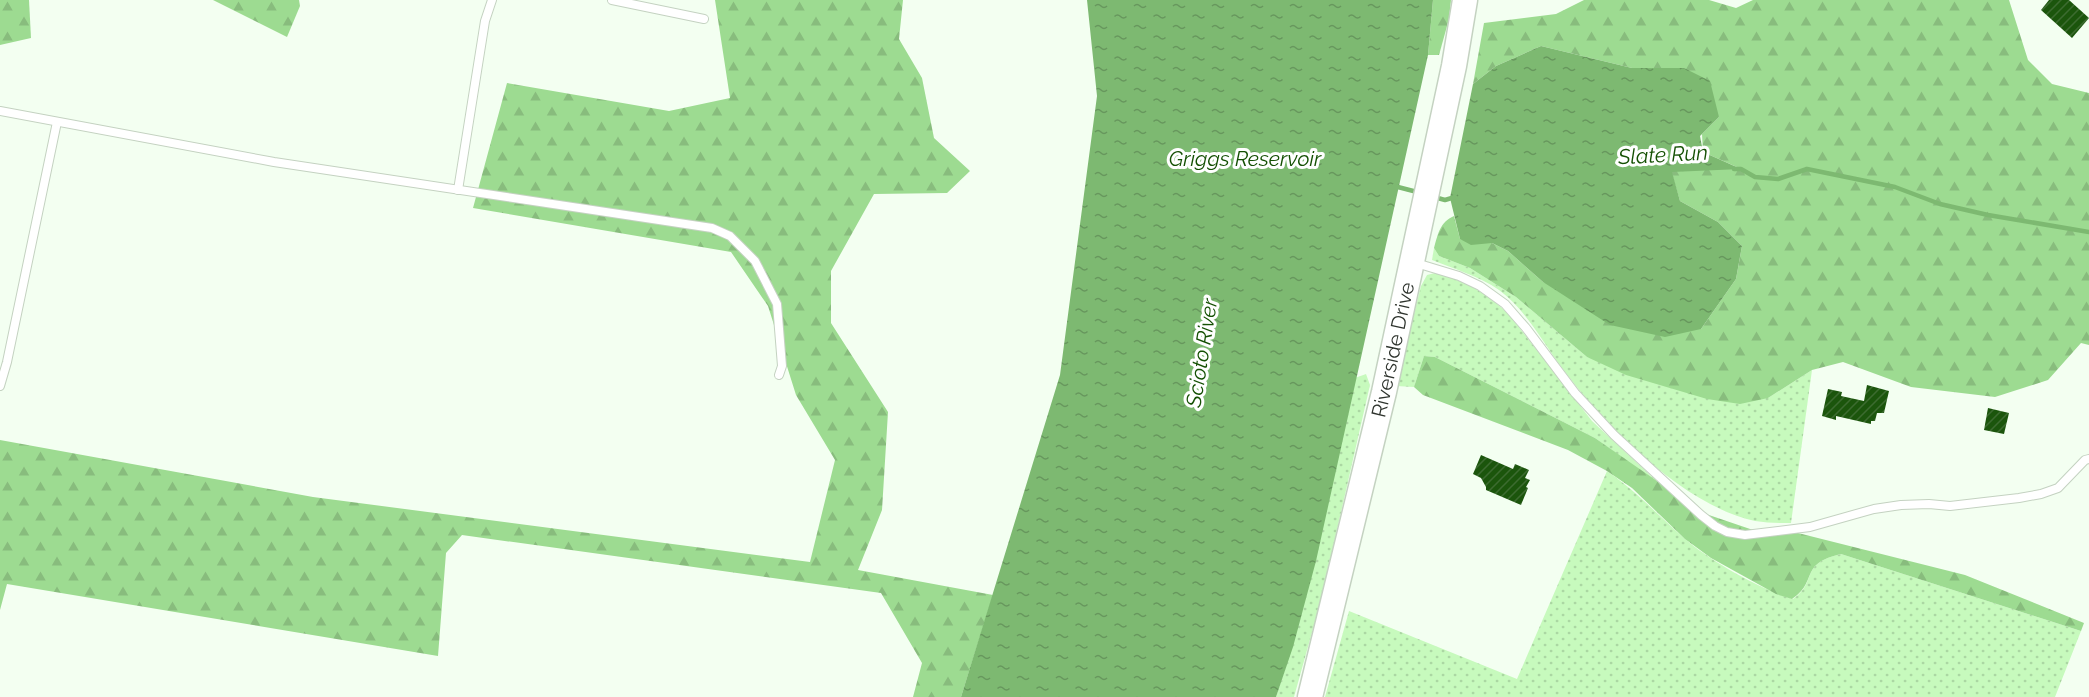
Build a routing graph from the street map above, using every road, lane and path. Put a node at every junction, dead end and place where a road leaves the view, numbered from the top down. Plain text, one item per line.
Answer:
1 (492, 0) edge
2 (612, 0) edge
3 (1465, 0) edge
4 (704, 19) dead end
5 (0, 111) edge
6 (57, 122) junction
7 (458, 190) junction
8 (1412, 262) junction
9 (779, 375) dead end
10 (0, 386) edge
11 (2089, 459) edge
12 (1310, 697) edge

1 - 7 lane
2 - 4 lane
3 - 8 main road, Riverside Drive
5 - 6 lane
6 - 7 lane
6 - 10 lane
7 - 9 lane
8 - 11 lane
8 - 12 main road, Riverside Drive

